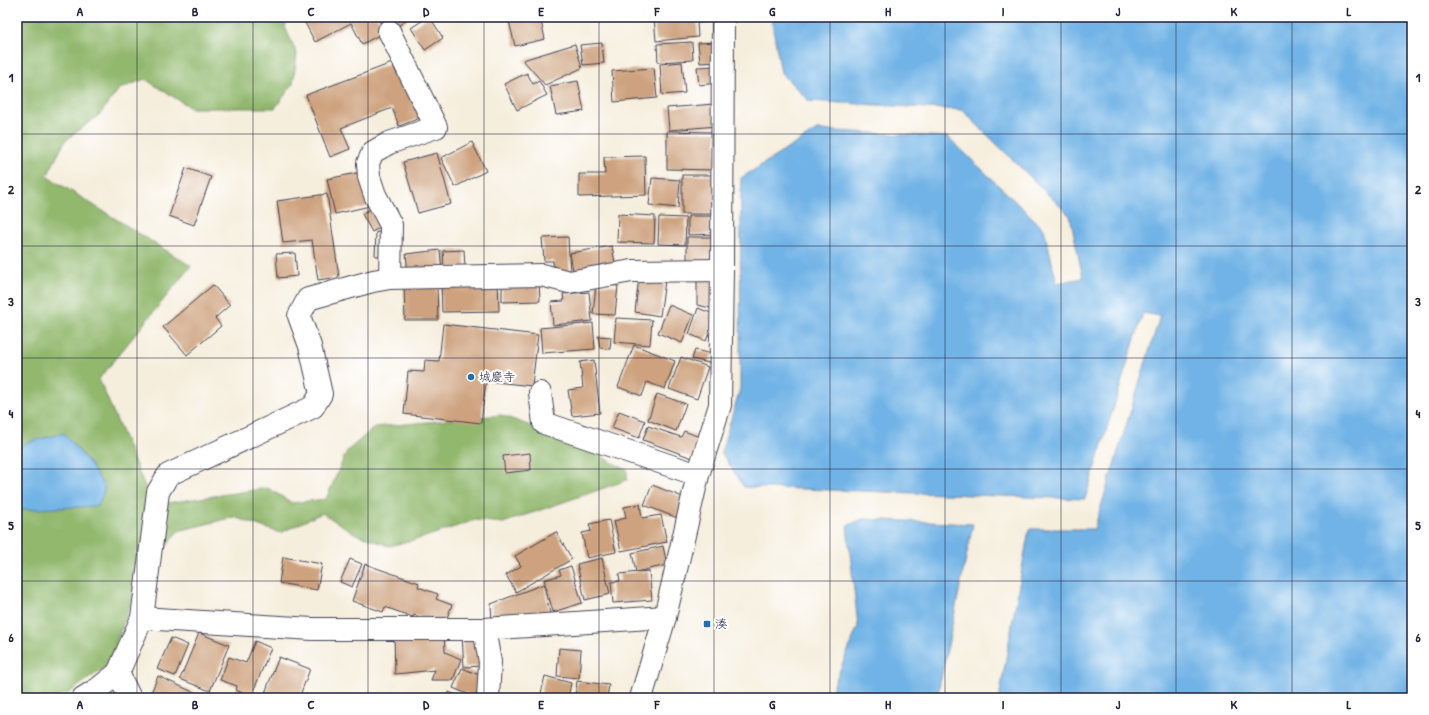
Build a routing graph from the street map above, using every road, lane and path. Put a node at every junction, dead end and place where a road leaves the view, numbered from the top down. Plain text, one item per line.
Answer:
1 (723, 17) edge
2 (389, 31) dead end
3 (722, 270) junction
4 (390, 278) junction
5 (540, 393) dead end
6 (698, 475) junction
7 (664, 617) junction
8 (142, 618) junction
9 (484, 629) junction
10 (118, 674) junction
11 (83, 698) edge
12 (130, 698) edge
13 (488, 698) edge
14 (641, 698) edge

1 - 3 street
2 - 4 street
3 - 4 street
3 - 6 street
4 - 8 street
5 - 6 street
6 - 7 street
7 - 9 street
7 - 14 street
8 - 9 street
8 - 10 street
9 - 13 street
10 - 11 street
10 - 12 street

